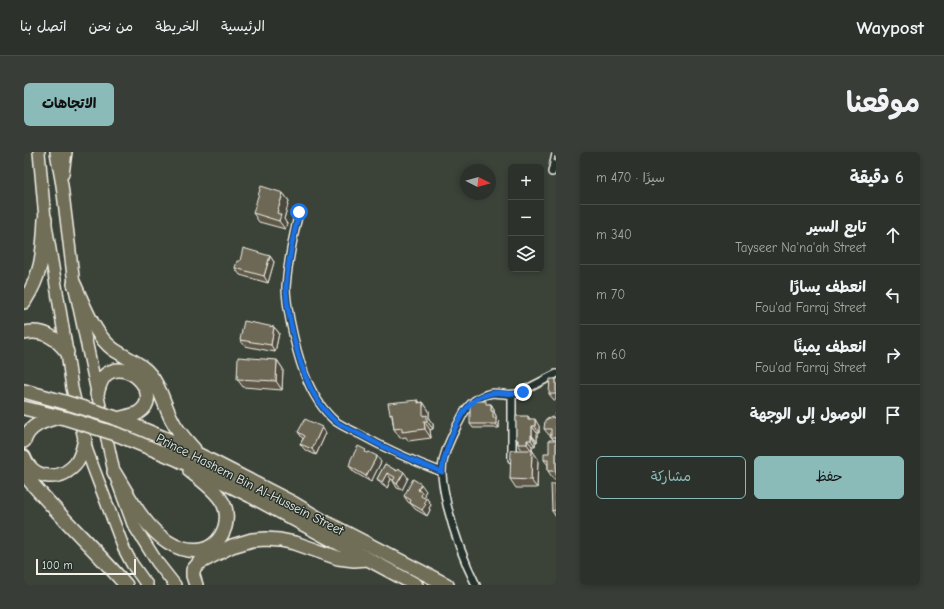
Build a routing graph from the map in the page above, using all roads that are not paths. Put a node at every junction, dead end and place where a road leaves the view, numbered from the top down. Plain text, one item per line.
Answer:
1 (39, 152) edge
2 (56, 152) edge
3 (66, 152) edge
4 (556, 154) edge
5 (552, 172) dead end
6 (62, 185) junction
7 (299, 212) dead end
8 (44, 219) junction
9 (74, 284) junction
10 (24, 302) edge
11 (24, 333) edge
12 (67, 352) junction
13 (556, 374) edge
14 (27, 390) edge
15 (97, 394) junction
16 (512, 395) junction
17 (24, 408) edge
18 (64, 418) junction
19 (115, 418) junction
20 (85, 439) junction
21 (24, 441) edge
22 (200, 455) junction
23 (24, 457) edge
24 (177, 459) junction
25 (513, 465) edge
26 (114, 472) junction
27 (442, 472) junction
28 (24, 474) edge
29 (368, 559) junction
30 (474, 583) edge
31 (126, 585) edge
32 (147, 585) edge
33 (175, 585) edge
34 (196, 585) edge
35 (416, 585) edge
36 (447, 585) edge

1 - 8 main road
2 - 6 main road
3 - 6 main road
4 - 5 street
6 - 9 main road
7 - 27 street
8 - 10 highway
8 - 12 main road
9 - 15 main road
9 - 22 highway
11 - 12 highway
12 - 20 main road
13 - 16 street
14 - 19 highway, Prince Hashem Bin Al-Hussein Street, bridge
15 - 19 highway
15 - 26 main road
16 - 25 street
16 - 27 street
17 - 18 highway, Prince Hashem Bin Al-Hussein Street
18 - 21 highway
18 - 24 highway, Prince Hashem Bin Al-Hussein Street, bridge
19 - 22 highway, Prince Hashem Bin Al-Hussein Street
20 - 23 highway
20 - 32 main road
22 - 36 highway, Prince Hashem Bin Al-Hussein Street
24 - 26 highway
24 - 29 highway, Prince Hashem Bin Al-Hussein Street
26 - 33 main road
27 - 30 street
28 - 31 highway
29 - 34 highway
29 - 35 highway, Prince Hashem Bin Al-Hussein Street

